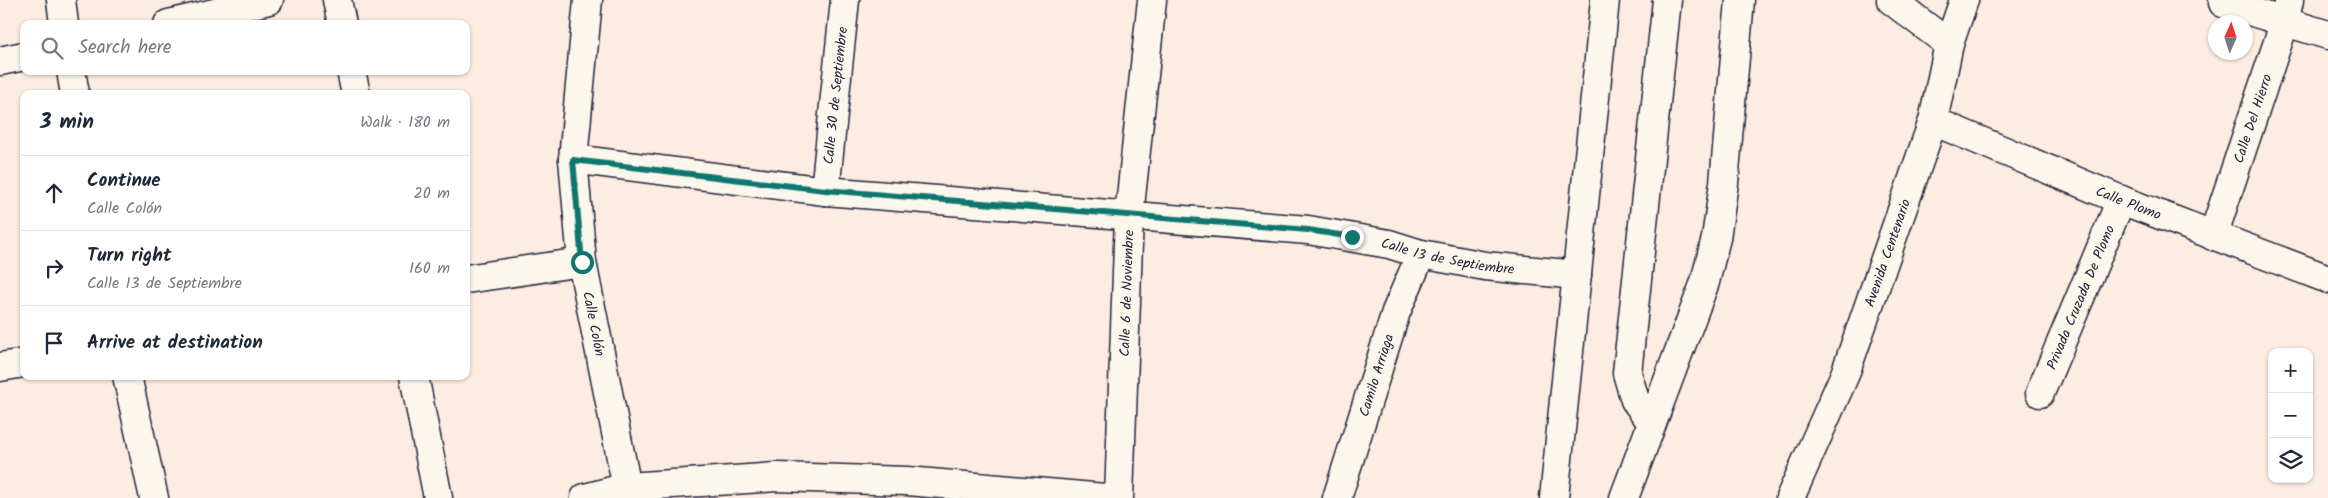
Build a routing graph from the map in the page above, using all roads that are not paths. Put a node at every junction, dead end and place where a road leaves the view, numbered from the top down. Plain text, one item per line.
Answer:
1 (61, 0) edge
2 (269, 0) edge
3 (337, 0) edge
4 (588, 0) edge
5 (845, 0) edge
6 (1152, 0) edge
7 (1605, 0) edge
8 (1667, 0) edge
9 (1740, 0) edge
10 (1891, 0) edge
11 (1964, 0) edge
12 (2223, 3) dead end
13 (2286, 12) edge
14 (64, 20) edge
15 (185, 20) edge
16 (341, 20) edge
17 (2328, 35) edge
18 (1949, 44) junction
19 (20, 57) edge
20 (0, 61) edge
21 (72, 75) edge
22 (352, 75) edge
23 (74, 90) edge
24 (355, 90) edge
25 (1933, 121) junction
26 (573, 160) junction
27 (825, 190) junction
28 (2121, 200) junction
29 (1129, 216) junction
30 (2213, 236) junction
31 (1421, 254) junction
32 (582, 262) junction
33 (1577, 275) junction
34 (470, 278) edge
35 (2328, 279) edge
36 (20, 364) edge
37 (0, 367) edge
38 (128, 380) edge
39 (415, 380) edge
40 (2040, 393) dead end
41 (1652, 423) junction
42 (628, 493) edge
43 (154, 498) edge
44 (438, 498) edge
45 (585, 498) edge
46 (1105, 498) edge
47 (1118, 498) edge
48 (1337, 498) edge
49 (1554, 498) edge
50 (1624, 498) edge
51 (1790, 498) edge

1 - 14 street
2 - 15 street
3 - 16 street
4 - 26 street, Calle Colón
5 - 27 street, Calle 30 de Septiembre
6 - 29 street, Calle 6 de Noviembre
7 - 33 street
8 - 41 street
9 - 41 street
10 - 18 street
11 - 18 street, Avenida Centenario
12 - 13 street
13 - 17 street
13 - 30 street, Calle Del Hierro
18 - 25 street, Avenida Centenario
19 - 20 street
21 - 23 street
22 - 24 street
25 - 28 street, Calle Plomo
25 - 51 street, Avenida Centenario
26 - 27 street, Calle 13 de Septiembre
26 - 32 street, Calle Colón
27 - 29 street, Calle 13 de Septiembre
28 - 30 street, Calle Plomo
28 - 40 street, Privada Cruzada De Plomo
29 - 31 street, Calle 13 de Septiembre
29 - 47 street, Calle 6 de Noviembre
30 - 35 street, Calle Plomo
31 - 33 street, Calle 13 de Septiembre
31 - 48 street, Camilo Arriaga
32 - 34 street
32 - 42 street, Calle Colón
33 - 49 street
36 - 37 street
38 - 43 street
39 - 44 street
41 - 50 street
42 - 45 street
42 - 46 street

